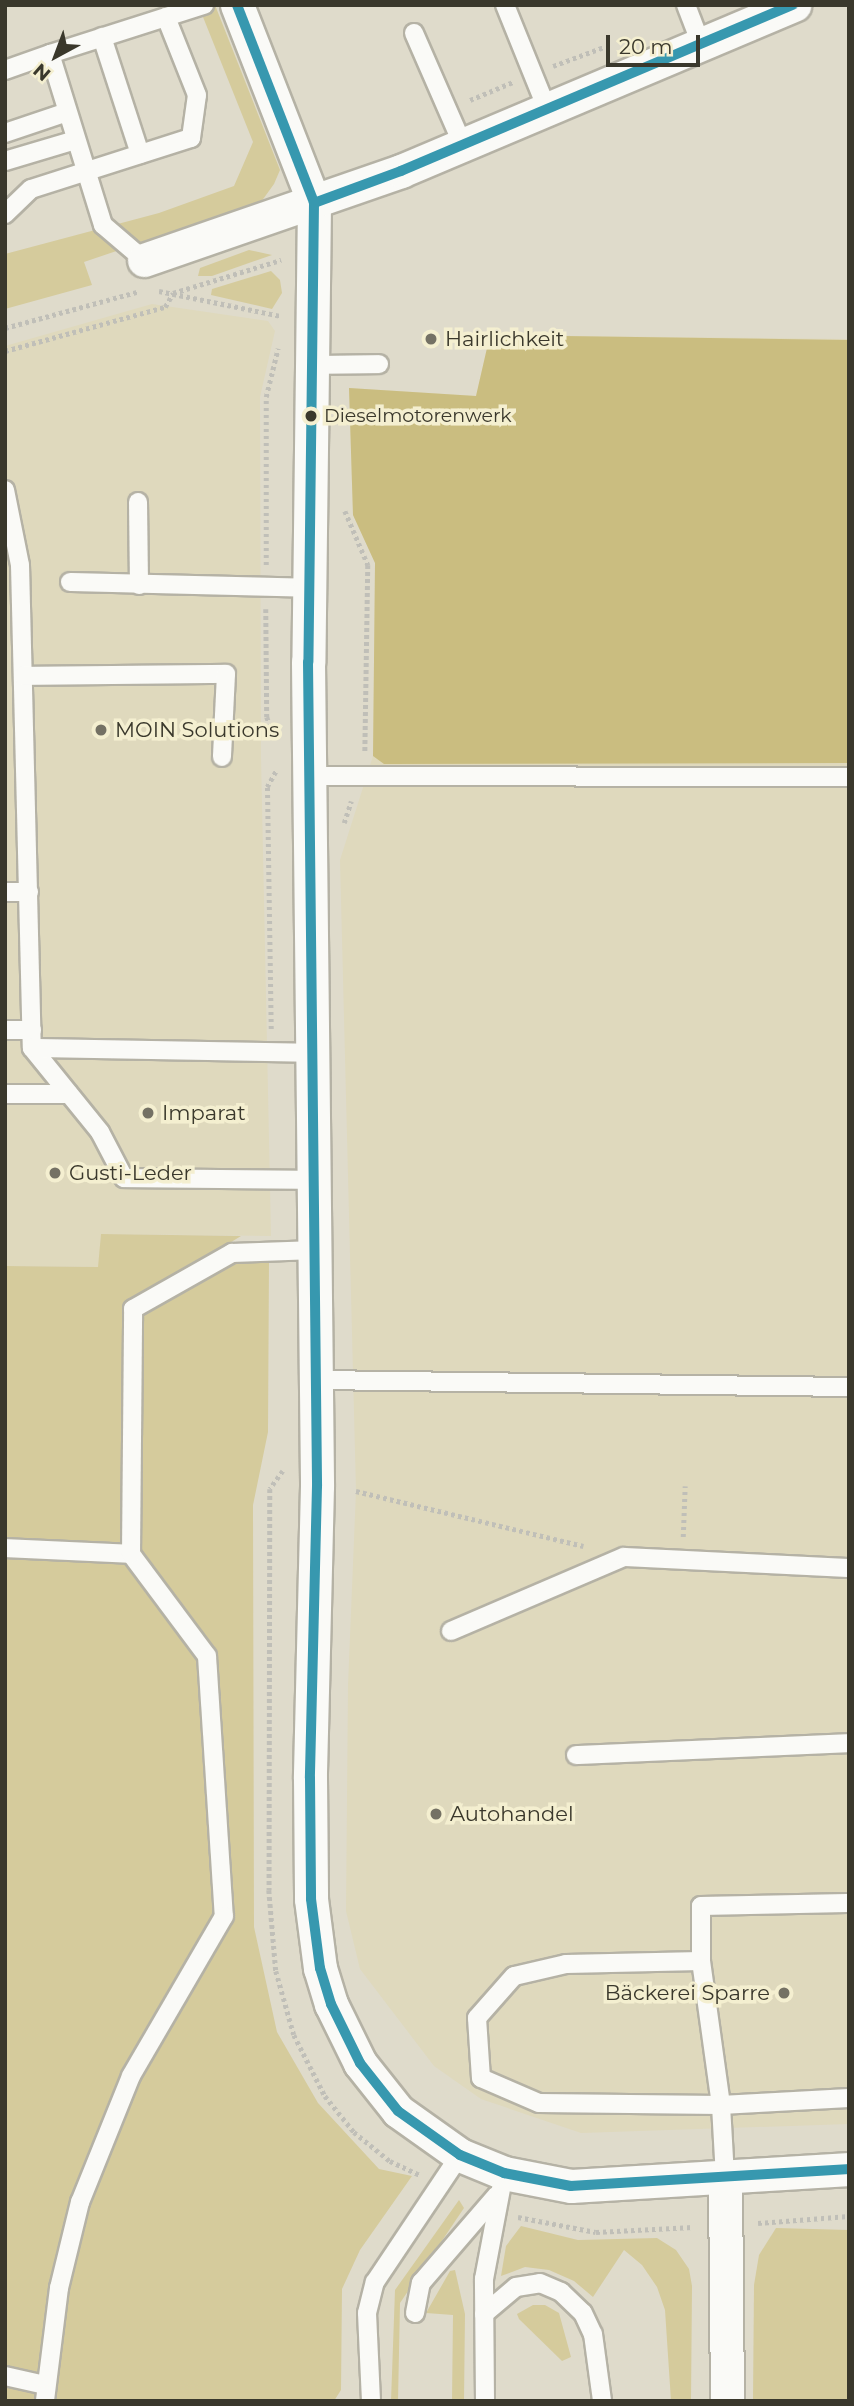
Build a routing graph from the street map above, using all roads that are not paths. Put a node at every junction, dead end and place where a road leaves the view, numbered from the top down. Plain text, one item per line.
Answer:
1 (237, 5) edge
2 (505, 5) edge
3 (686, 5) edge
4 (794, 5) edge
5 (202, 6) edge
6 (166, 17) junction
7 (414, 33) dead end
8 (102, 37) junction
9 (701, 44) junction
10 (50, 54) junction
11 (5, 69) edge
12 (547, 109) junction
13 (68, 112) junction
14 (5, 133) edge
15 (76, 140) junction
16 (463, 145) junction
17 (140, 154) junction
18 (5, 161) edge
19 (86, 170) junction
20 (314, 202) junction
21 (5, 215) edge
22 (145, 280) joint
23 (379, 364) dead end
24 (311, 365) junction
25 (5, 490) edge
26 (138, 502) dead end
27 (13, 565) edge
28 (69, 582) dead end
29 (139, 585) junction
30 (309, 588) junction
31 (23, 676) junction
32 (222, 757) dead end
33 (295, 769) junction
34 (849, 777) edge
35 (5, 892) edge
36 (29, 892) junction
37 (5, 1030) edge
38 (32, 1039) junction
39 (301, 1054) junction
40 (6, 1093) edge
41 (69, 1094) junction
42 (316, 1180) junction
43 (316, 1250) junction
44 (316, 1380) junction
45 (849, 1387) edge
46 (5, 1548) edge
47 (131, 1554) junction
48 (849, 1568) edge
49 (451, 1632) dead end
50 (849, 1744) edge
51 (576, 1755) dead end
52 (847, 1902) edge
53 (701, 1961) junction
54 (849, 2098) edge
55 (721, 2105) junction
56 (460, 2155) junction
57 (849, 2169) edge
58 (725, 2178) junction
59 (501, 2184) junction
60 (415, 2312) dead end
61 (484, 2314) junction
62 (5, 2376) edge
63 (45, 2393) edge
64 (371, 2401) edge
65 (485, 2401) edge
66 (602, 2401) edge
67 (727, 2401) edge

1 - 20 street
2 - 12 lane
3 - 9 lane
4 - 9 street
5 - 6 lane
6 - 8 lane
6 - 17 lane
7 - 16 lane
8 - 10 lane
8 - 17 lane
9 - 12 street
10 - 11 lane
10 - 13 lane
12 - 16 street
13 - 14 lane
13 - 15 lane
15 - 18 lane
15 - 19 lane
16 - 20 street
17 - 19 lane
19 - 21 lane
19 - 22 lane
20 - 22 street
20 - 24 street
23 - 24 lane
24 - 30 street
25 - 27 lane
26 - 29 lane
27 - 31 lane
28 - 29 lane
29 - 30 lane
30 - 33 street
31 - 32 lane
31 - 36 lane
33 - 34 lane
33 - 39 street
35 - 36 lane
36 - 38 lane
37 - 38 lane
38 - 39 lane
38 - 41 lane
39 - 42 street
40 - 41 lane
41 - 42 lane
42 - 43 street
43 - 44 street
43 - 47 lane
44 - 45 lane
44 - 56 street
46 - 47 lane
47 - 63 lane
48 - 49 lane
50 - 51 lane
52 - 53 lane
53 - 55 lane
53 - 55 lane
54 - 55 lane
55 - 58 lane
56 - 59 street
56 - 64 lane
57 - 58 street
58 - 59 street
58 - 67 street
59 - 60 lane
59 - 61 lane
61 - 65 lane
61 - 66 lane
62 - 63 lane

